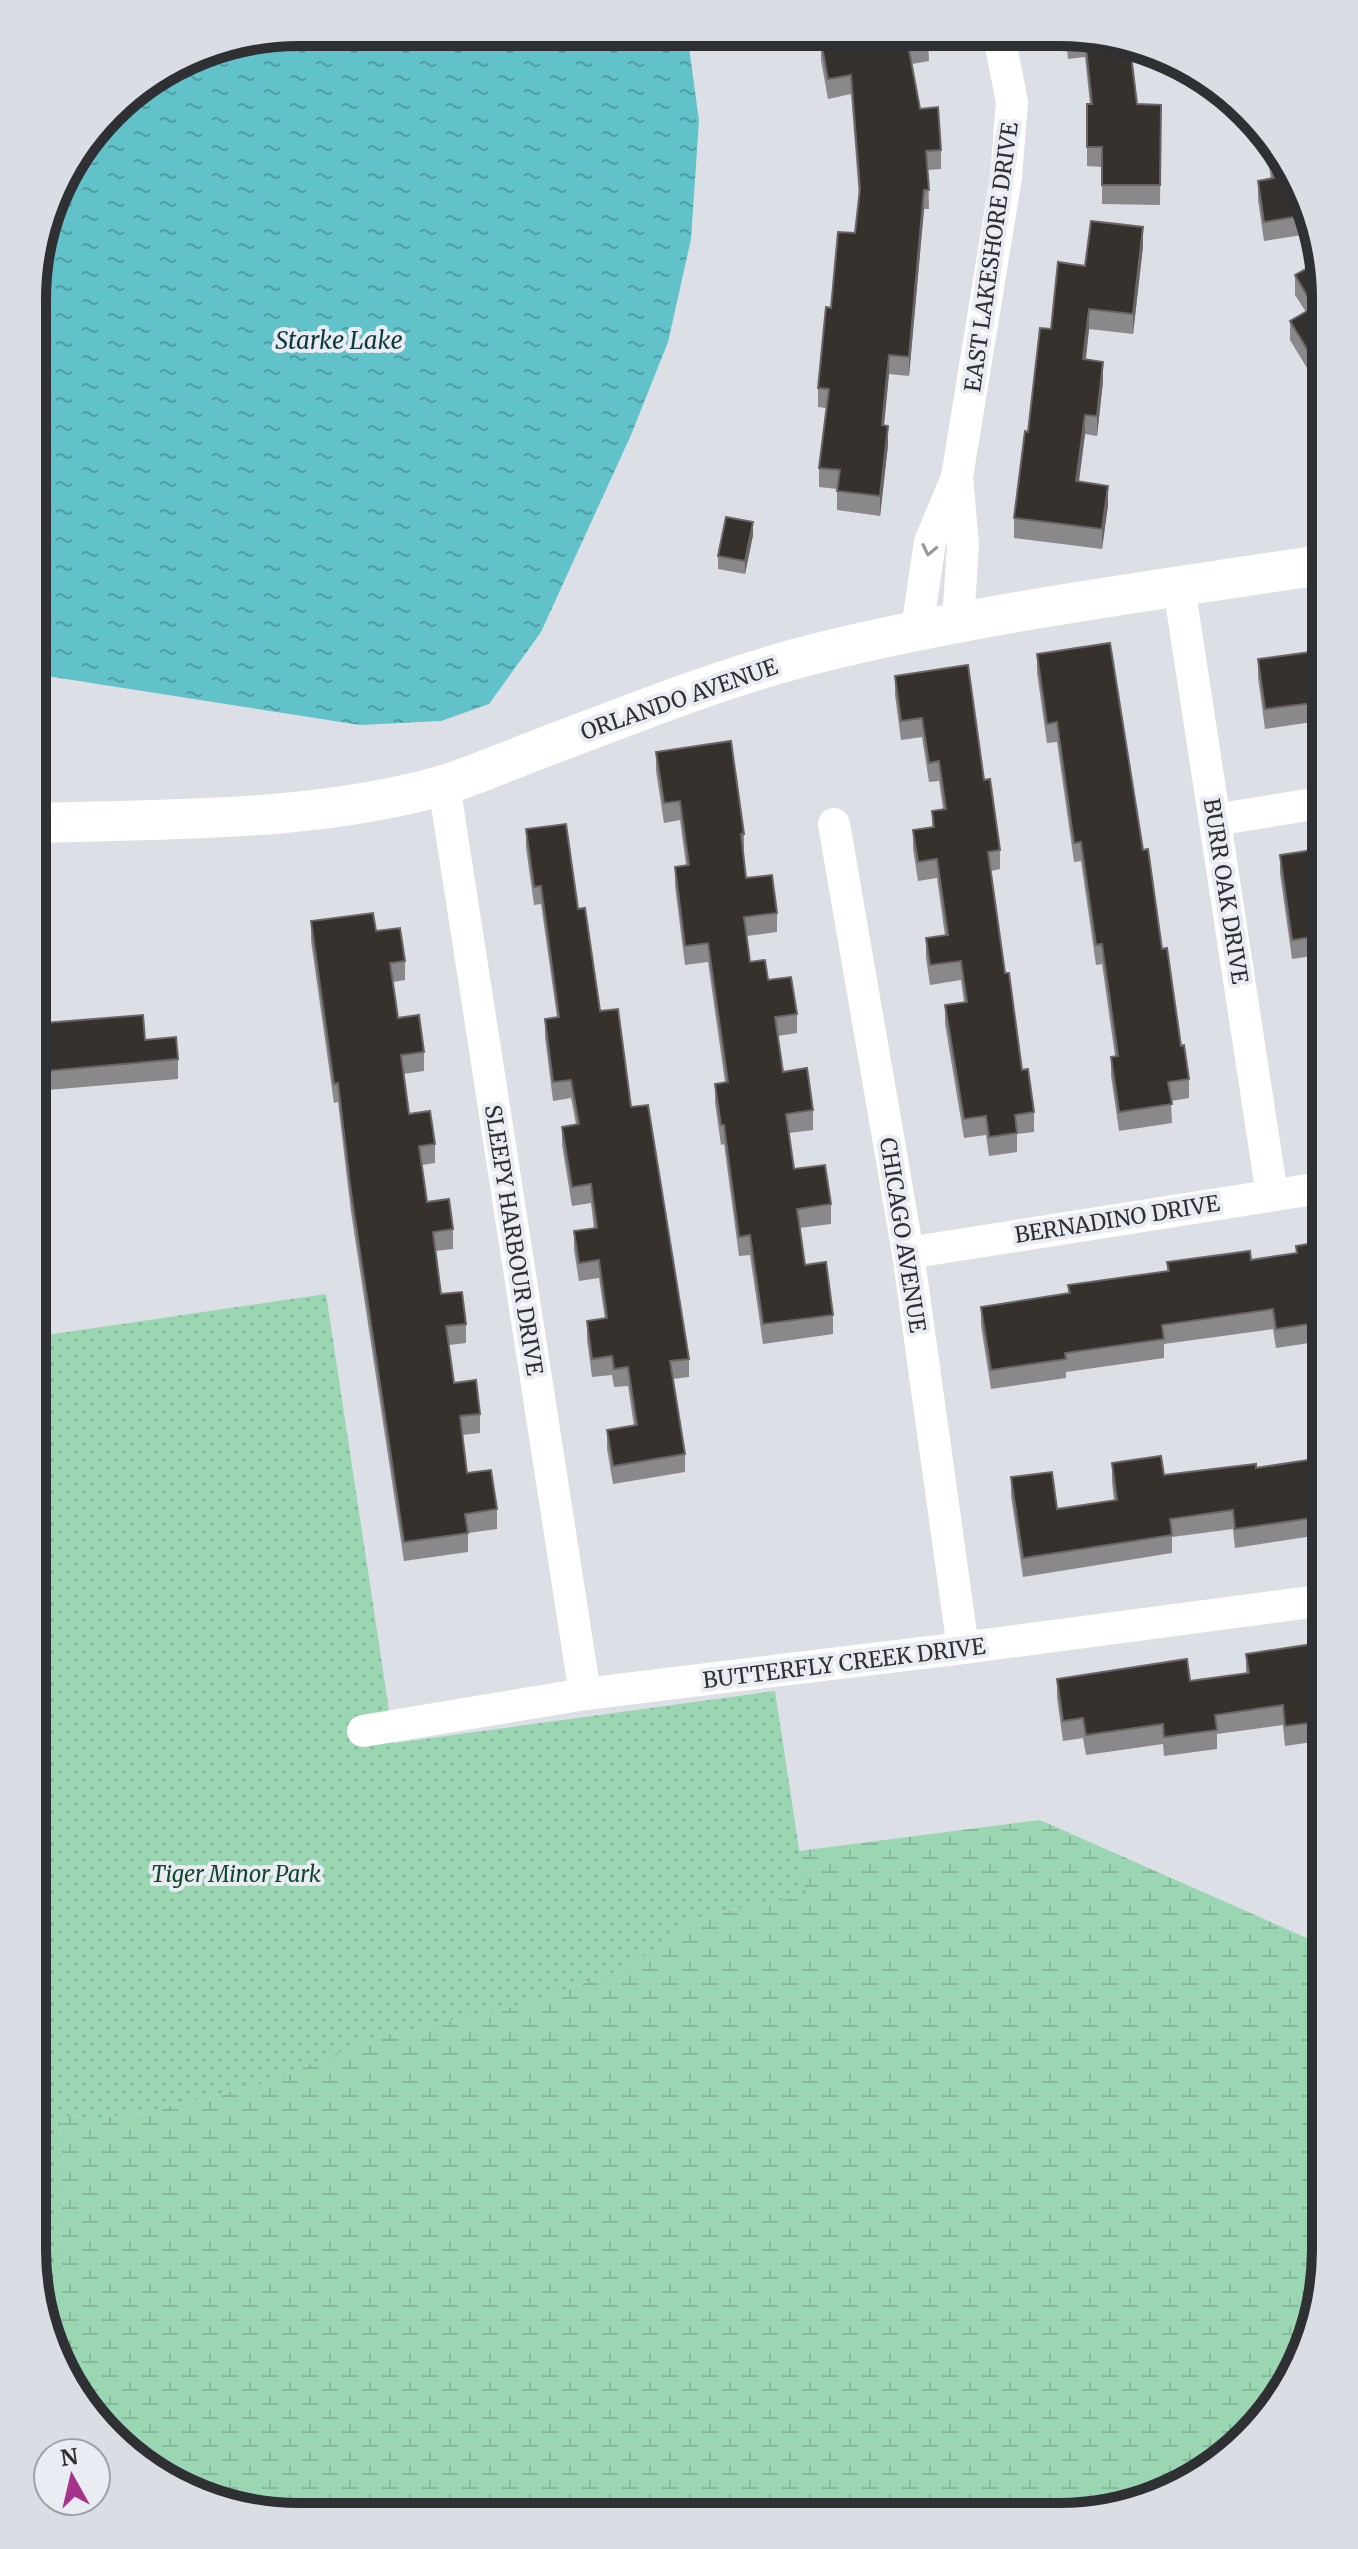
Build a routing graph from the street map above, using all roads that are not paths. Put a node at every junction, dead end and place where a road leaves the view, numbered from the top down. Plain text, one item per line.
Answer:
1 (1001, 46) edge
2 (957, 477) junction
3 (1312, 566) edge
4 (1179, 587) junction
5 (958, 622) junction
6 (917, 629) junction
7 (444, 785) junction
8 (1312, 804) edge
9 (1215, 820) junction
10 (46, 823) edge
11 (834, 824) dead end
12 (1312, 1189) edge
13 (1272, 1195) junction
14 (908, 1253) junction
15 (1311, 1602) edge
16 (963, 1648) junction
17 (585, 1694) junction
18 (363, 1731) dead end

1 - 2 street, EAST LAKESHORE DRIVE
2 - 5 street, EAST LAKESHORE DRIVE
2 -> 6 street, EAST LAKESHORE DRIVE
3 - 4 street, ORLANDO AVENUE
4 - 5 street, ORLANDO AVENUE
4 - 9 street, BURR OAK DRIVE
5 - 6 street, ORLANDO AVENUE
6 - 7 street, ORLANDO AVENUE
7 - 10 street, ORLANDO AVENUE
7 - 17 street, SLEEPY HARBOUR DRIVE
8 - 9 street
9 - 13 street, BURR OAK DRIVE
11 - 14 street, CHICAGO AVENUE
12 - 13 street, BERNADINO DRIVE
13 - 14 street, BERNADINO DRIVE
14 - 16 street, CHICAGO AVENUE
15 - 16 street, BUTTERFLY CREEK DRIVE
16 - 17 street, BUTTERFLY CREEK DRIVE
17 - 18 street, BUTTERFLY CREEK DRIVE

